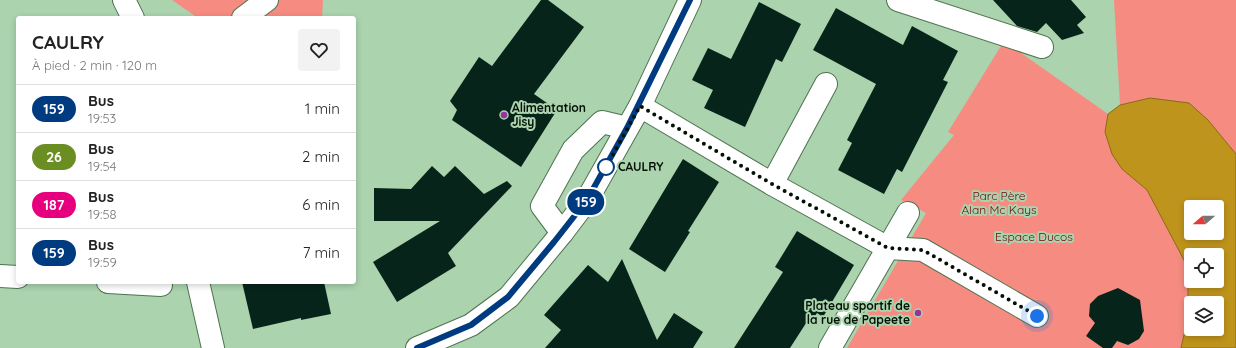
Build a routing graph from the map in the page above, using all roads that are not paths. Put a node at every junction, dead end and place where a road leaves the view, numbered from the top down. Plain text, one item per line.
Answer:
1 (124, 0) edge
2 (266, 0) edge
3 (690, 0) edge
4 (898, 0) edge
5 (132, 16) edge
6 (246, 16) edge
7 (1042, 47) dead end
8 (826, 84) dead end
9 (640, 106) junction
10 (627, 128) junction
11 (772, 184) junction
12 (908, 213) dead end
13 (562, 233) junction
14 (888, 248) junction
15 (0, 276) edge
16 (16, 277) edge
17 (143, 284) edge
18 (161, 284) edge
19 (198, 284) edge
20 (1037, 316) dead end
21 (213, 348) edge
22 (420, 348) edge
23 (830, 348) edge

1 - 5 street
2 - 6 street
3 - 9 street
4 - 7 street
8 - 11 street
9 - 10 street
9 - 11 street
10 - 13 street
10 - 13 street
11 - 14 street
12 - 14 street
13 - 22 street
14 - 20 street
14 - 23 street
15 - 16 street
17 - 18 street
19 - 21 street

